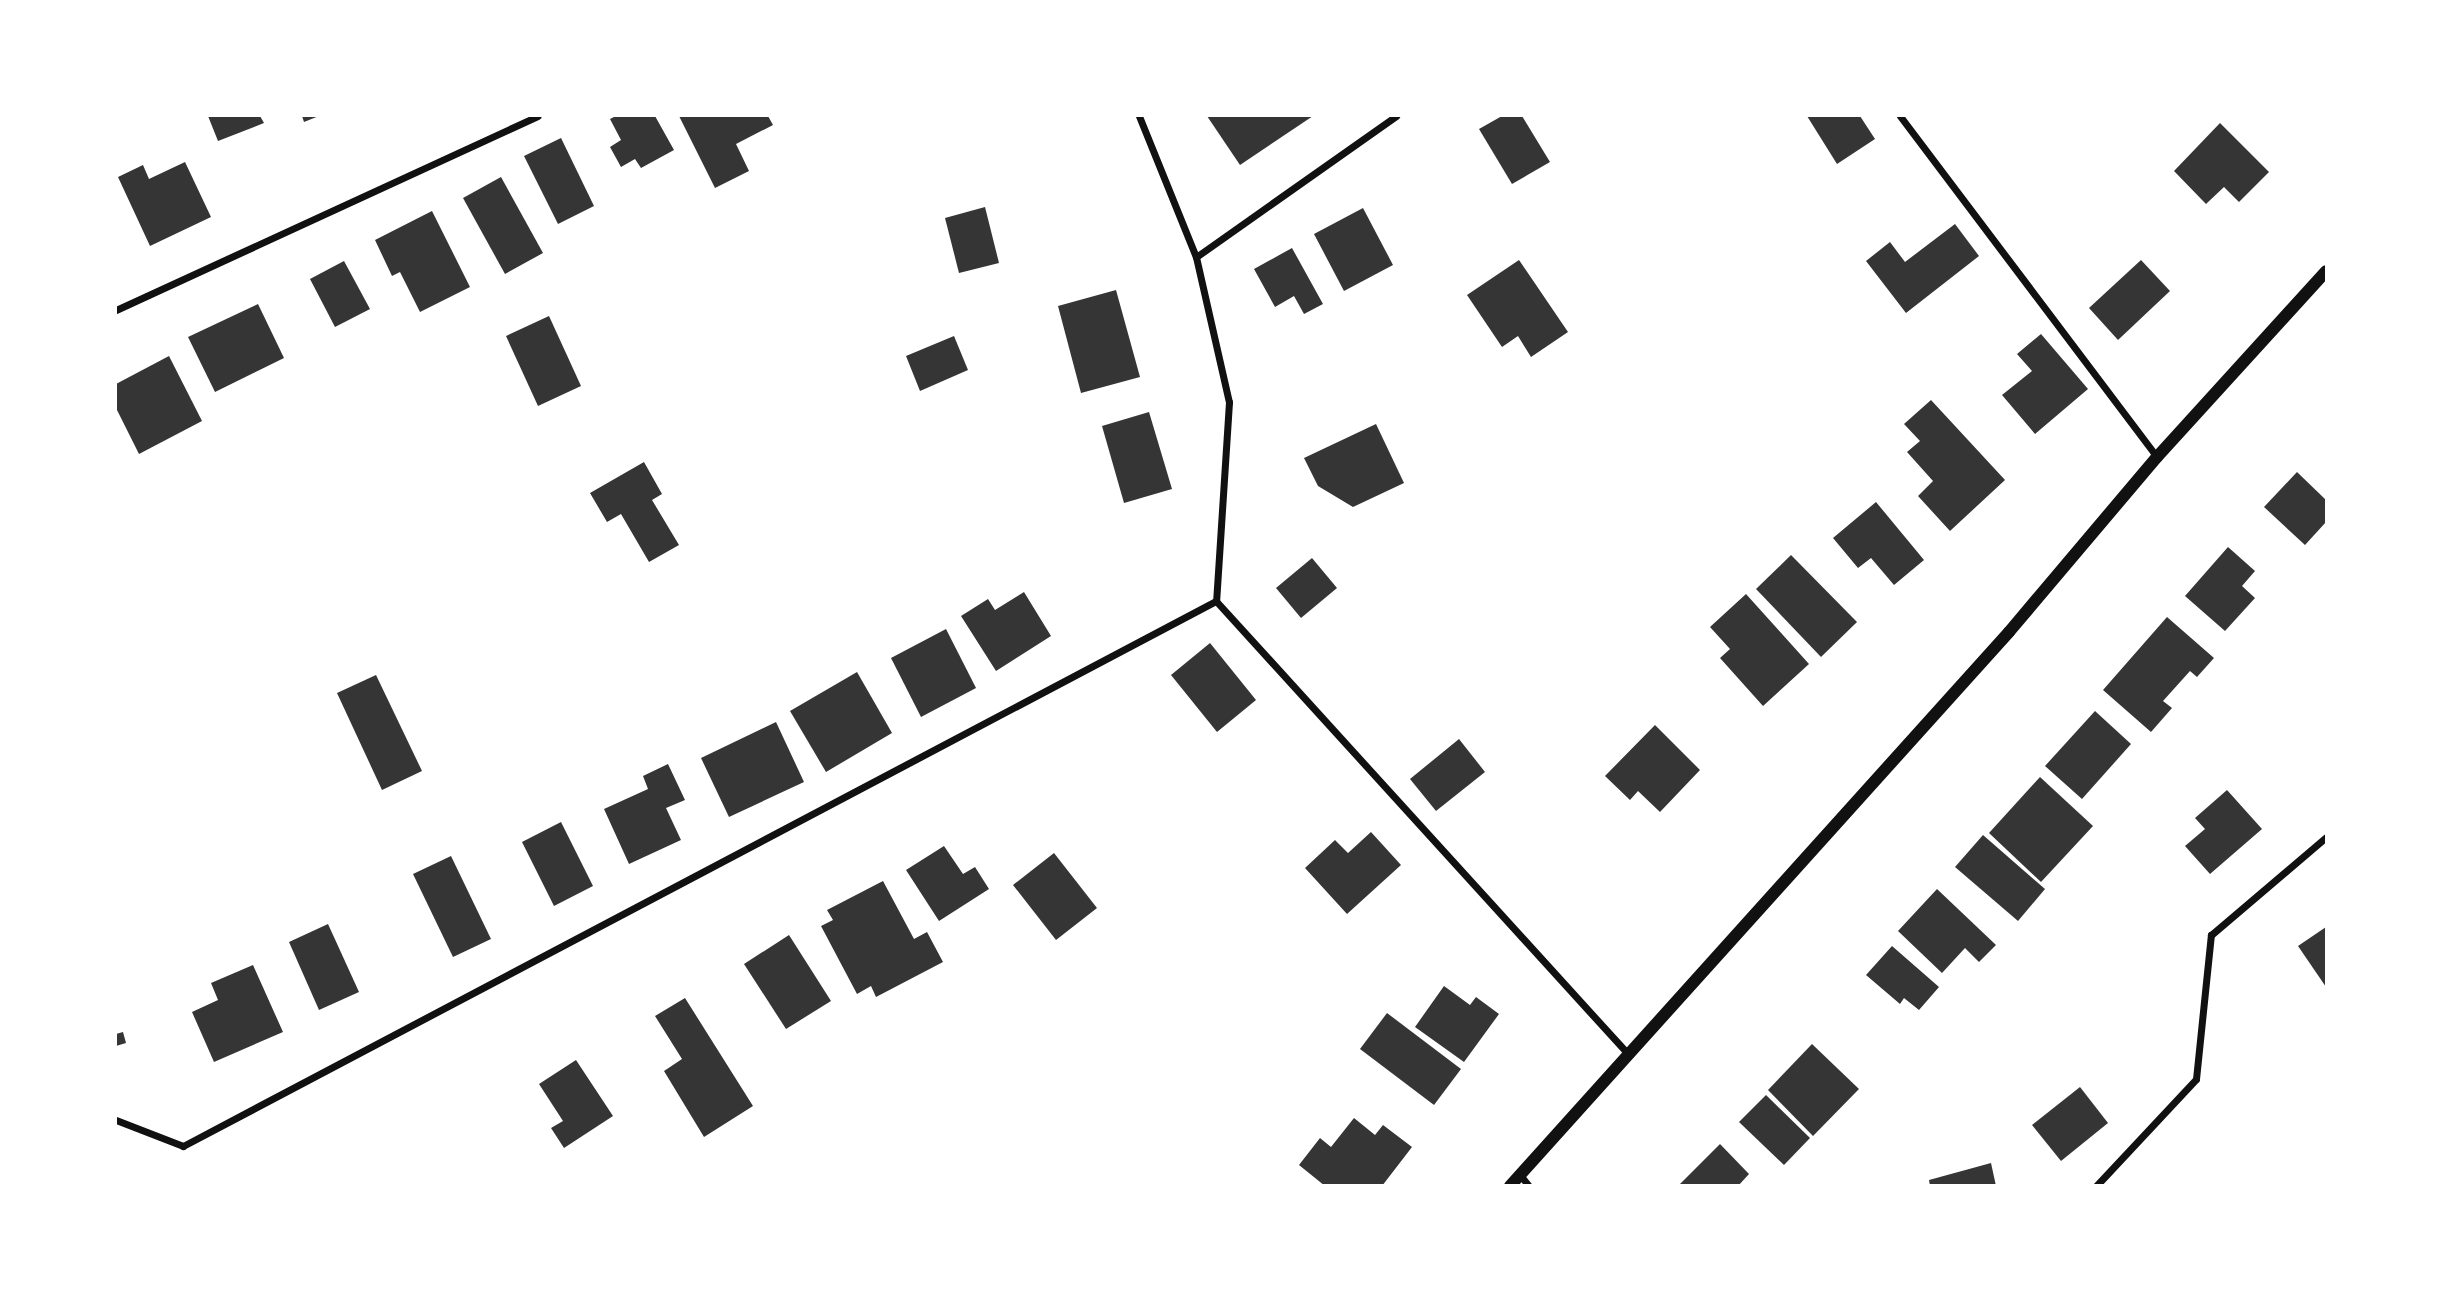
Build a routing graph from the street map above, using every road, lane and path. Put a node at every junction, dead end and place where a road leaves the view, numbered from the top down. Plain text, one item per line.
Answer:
1 (537, 116) edge
2 (1139, 116) edge
3 (1396, 116) edge
4 (1900, 116) edge
5 (1196, 257) junction
6 (2326, 271) edge
7 (116, 310) edge
8 (2157, 457) junction
9 (1216, 601) junction
10 (2326, 837) edge
11 (1628, 1054) junction
12 (116, 1120) edge
13 (1520, 1175) junction
14 (1510, 1185) edge
15 (1529, 1185) edge
16 (2096, 1185) edge

1 - 7 street
2 - 5 street
3 - 5 street
4 - 8 street
5 - 9 street
6 - 8 street
8 - 11 street
9 - 11 street
9 - 12 street
10 - 16 street
11 - 13 street
13 - 14 street
13 - 15 street

